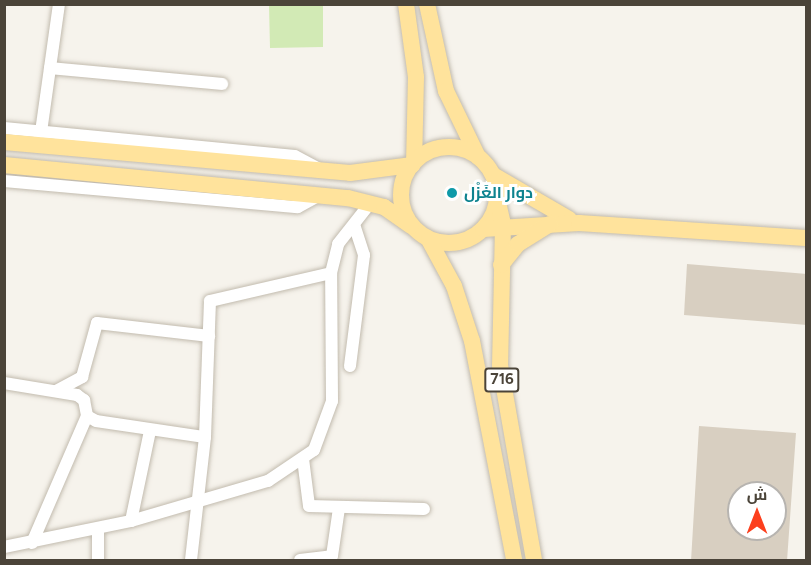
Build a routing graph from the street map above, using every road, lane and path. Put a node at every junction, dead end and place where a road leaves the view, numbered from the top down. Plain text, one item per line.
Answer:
1 (60, 4) edge
2 (406, 4) edge
3 (427, 4) edge
4 (50, 68) junction
5 (222, 84) dead end
6 (4, 128) edge
7 (41, 132) junction
8 (4, 142) edge
9 (478, 157) junction
10 (413, 163) junction
11 (4, 165) edge
12 (324, 171) junction
13 (493, 175) junction
14 (4, 181) edge
15 (321, 194) junction
16 (497, 198) junction
17 (371, 202) junction
18 (554, 222) junction
19 (579, 223) junction
20 (354, 225) junction
21 (503, 225) junction
22 (411, 226) junction
23 (483, 229) junction
24 (807, 238) edge
25 (429, 240) junction
26 (501, 266) junction
27 (332, 273) junction
28 (209, 336) junction
29 (350, 366) dead end
30 (4, 383) edge
31 (55, 392) junction
32 (87, 416) junction
33 (150, 431) junction
34 (205, 438) junction
35 (303, 459) junction
36 (195, 503) junction
37 (339, 508) junction
38 (424, 509) dead end
39 (131, 521) junction
40 (98, 529) junction
41 (32, 543) junction
42 (4, 547) edge
43 (98, 561) edge
44 (191, 561) edge
45 (300, 561) edge
46 (514, 561) edge
47 (534, 561) edge

1 - 4 street
2 - 10 main road
3 - 9 main road, 716
4 - 5 street
4 - 7 street
6 - 7 street
7 - 12 street
8 - 12 main road
9 - 10 main road
9 - 13 main road, 716
10 - 12 main road
10 - 22 main road
11 - 15 main road
13 - 16 main road, 716
13 - 19 main road
14 - 15 street
15 - 17 main road
16 - 21 main road, 716
16 - 23 main road
17 - 20 street
17 - 22 main road
18 - 19 main road
18 - 21 main road
18 - 26 main road
19 - 24 main road
20 - 27 street
20 - 29 street
21 - 23 main road
21 - 26 main road, 716
22 - 25 main road, 716
23 - 25 main road
25 - 46 main road, 716
26 - 47 main road, 716
27 - 28 street
27 - 35 street
28 - 31 street
28 - 34 street
30 - 31 street
31 - 32 street
32 - 33 street
32 - 41 street
33 - 34 street
33 - 39 street
34 - 36 street
35 - 36 street
35 - 37 street
36 - 39 street
36 - 44 street
37 - 38 street
37 - 45 street
39 - 40 street
40 - 41 street
40 - 43 street
41 - 42 street

